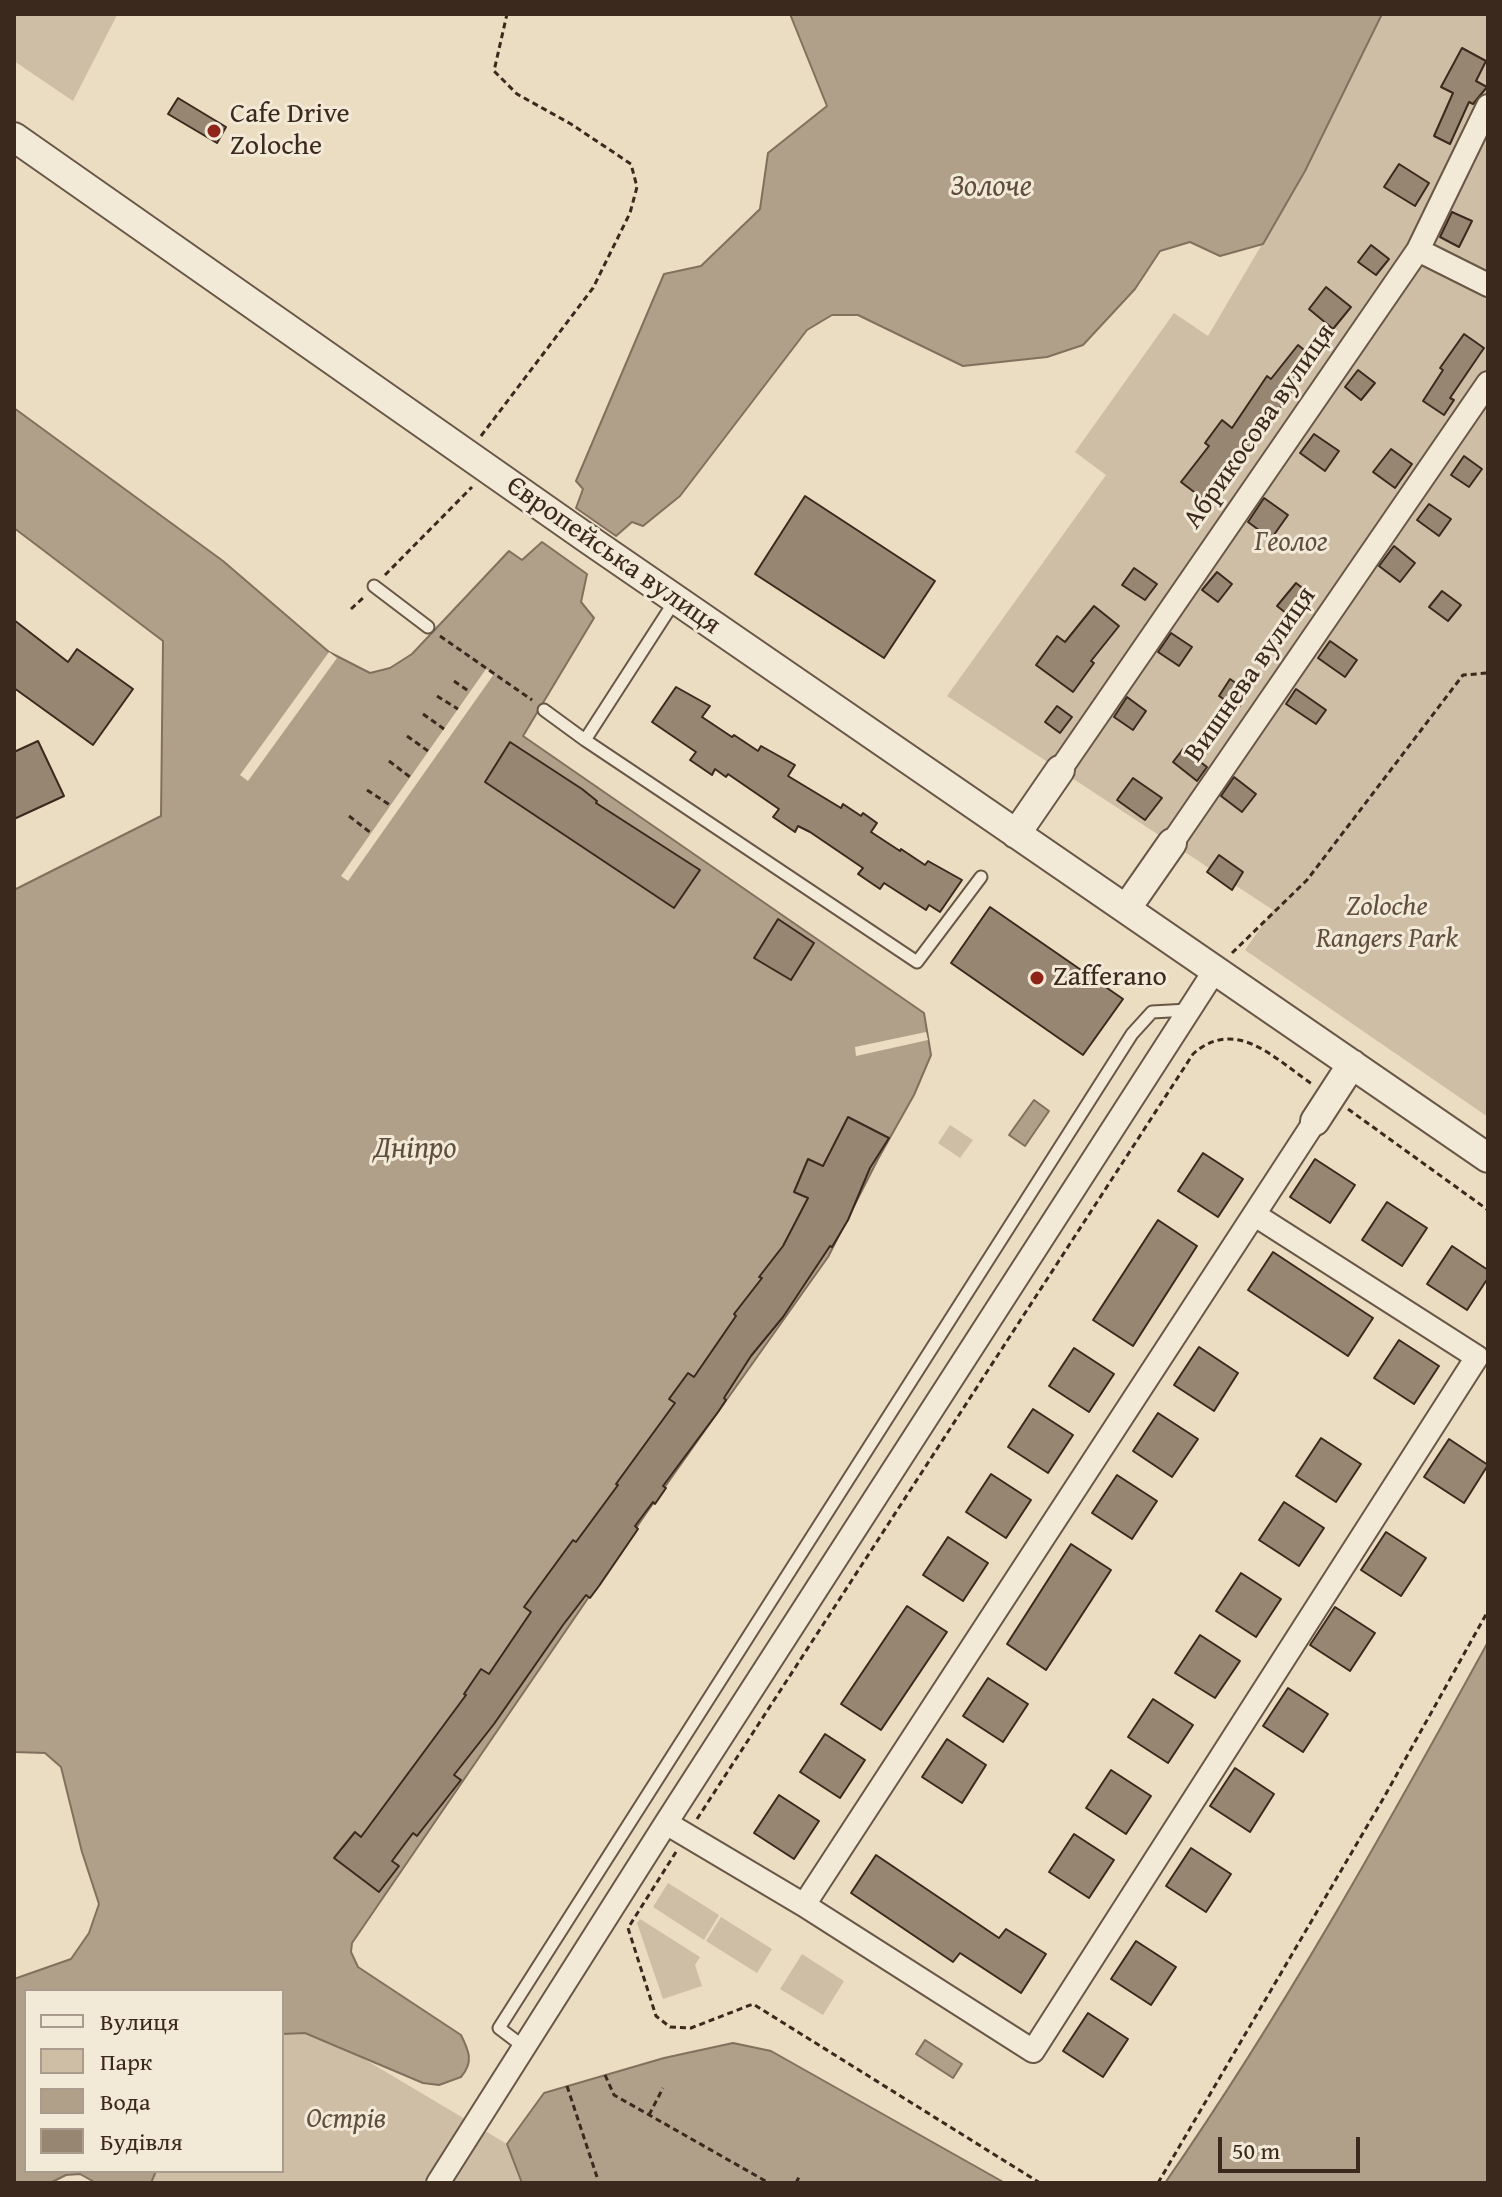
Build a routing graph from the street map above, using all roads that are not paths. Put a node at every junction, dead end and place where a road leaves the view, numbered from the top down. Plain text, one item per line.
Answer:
1 (1488, 106) edge
2 (14, 137) edge
3 (1418, 250) junction
4 (1488, 285) edge
5 (1488, 383) edge
6 (374, 586) road end
7 (676, 599) junction
8 (428, 627) road end
9 (544, 710) road end
10 (585, 740) junction
11 (1060, 770) joint
12 (1016, 834) junction
13 (1172, 843) joint
14 (981, 877) dead end
15 (1126, 909) junction
16 (1215, 970) junction
17 (1189, 1010) junction
18 (1352, 1064) junction
19 (1315, 1121) joint
20 (1488, 1158) edge
21 (1255, 1215) junction
22 (666, 1823) junction
23 (804, 1905) junction
24 (524, 2047) junction
25 (438, 2183) edge

1 - 3 street, Абрикосова вулиця
2 - 7 street, Європейська вулиця
3 - 4 street
3 - 11 street, Абрикосова вулиця
5 - 13 street, Вишнева вулиця
6 - 8 lane
7 - 10 lane
7 - 12 street, Європейська вулиця
9 - 10 lane
10 - 14 lane
11 - 12 street
12 - 15 street, Європейська вулиця
13 - 15 street
15 - 16 street, Європейська вулиця
16 - 17 street
16 - 18 street, Європейська вулиця
17 - 22 street
17 - 24 lane
18 - 19 street
18 - 20 street, Європейська вулиця
19 - 21 street
21 - 23 street
21 - 23 street
22 - 23 street
22 - 24 street
24 - 25 street

